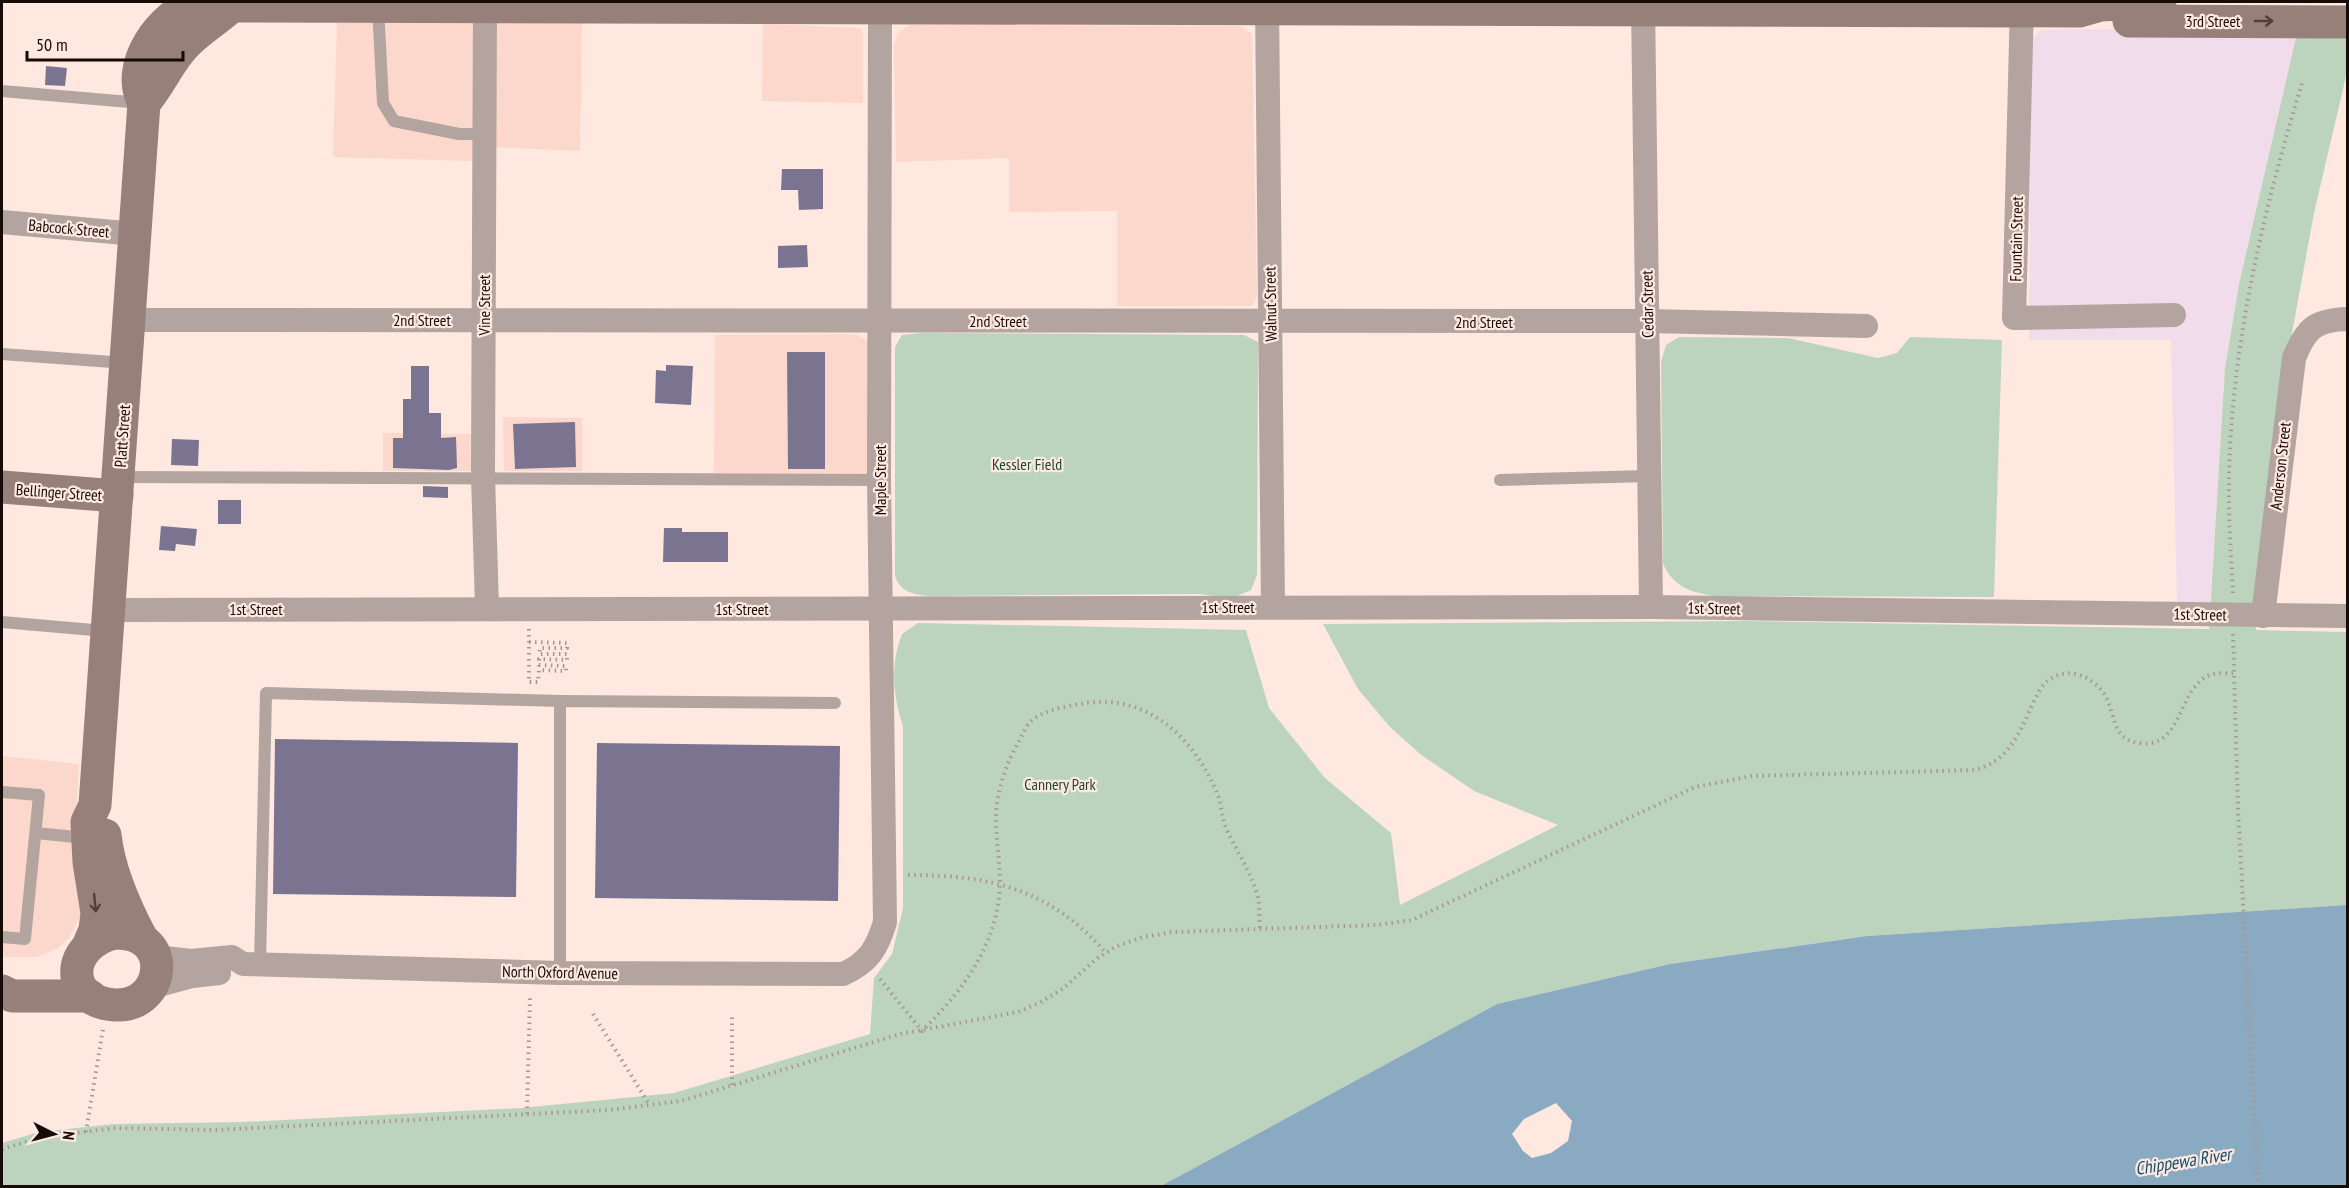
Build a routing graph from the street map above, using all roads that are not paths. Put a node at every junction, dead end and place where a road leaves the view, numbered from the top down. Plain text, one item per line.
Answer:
1 (199, 2) edge
2 (2160, 2) edge
3 (485, 3) edge
4 (222, 4) edge
5 (880, 4) edge
6 (1267, 5) edge
7 (378, 6) junction
8 (1643, 6) edge
9 (2021, 6) edge
10 (2080, 11) junction
11 (2348, 22) edge
12 (174, 35) junction
13 (2, 91) edge
14 (144, 103) junction
15 (485, 134) junction
16 (2, 222) edge
17 (136, 234) junction
18 (2174, 315) dead end
19 (2348, 319) edge
20 (130, 320) junction
21 (484, 320) junction
22 (880, 320) junction
23 (1648, 321) junction
24 (1270, 322) junction
25 (1866, 326) dead end
26 (2, 354) edge
27 (127, 363) junction
28 (483, 476) junction
29 (1649, 476) junction
30 (879, 480) junction
31 (1500, 480) dead end
32 (2, 487) edge
33 (118, 487) junction
34 (1273, 607) junction
35 (1651, 607) junction
36 (487, 608) junction
37 (882, 610) junction
38 (2263, 616) junction
39 (2348, 616) edge
40 (108, 621) junction
41 (2, 622) edge
42 (560, 700) junction
43 (835, 703) dead end
44 (2, 792) edge
45 (95, 805) junction
46 (36, 833) junction
47 (88, 838) junction
48 (2, 937) edge
49 (83, 954) junction
50 (872, 956) joint
51 (149, 961) junction
52 (252, 964) junction
53 (560, 973) junction
54 (2, 978) edge
55 (2, 991) edge
56 (97, 1009) junction

1 - 12 main road
2 - 10 main road, 3rd Street
3 - 5 main road, 3rd Street
3 - 7 main road, 3rd Street
3 - 15 street, Vine Street
4 - 7 main road, 3rd Street
4 - 12 main road, 3rd Street
5 - 6 main road, 3rd Street
5 - 22 street, Maple Street
6 - 8 main road, 3rd Street
6 - 24 street, Walnut Street
7 - 15 lane
8 - 9 main road, 3rd Street
8 - 23 street, Cedar Street
9 - 10 main road, 3rd Street
9 - 18 street, Fountain Street
10 -> 11 main road, 3rd Street
12 - 14 main road, Platt Street
13 - 14 lane
14 - 17 main road, Platt Street
15 - 21 street, Vine Street
16 - 17 street, Babcock Street
17 - 20 main road, Platt Street
19 - 38 street, Anderson Street
20 - 21 street, 2nd Street
20 - 27 main road, Platt Street
21 - 22 street, 2nd Street
21 - 28 street, Vine Street
22 - 24 street, 2nd Street
22 - 30 street, Maple Street
23 - 24 street, 2nd Street
23 - 25 street, 2nd Street
23 - 29 street, Cedar Street
24 - 34 street, Walnut Street
26 - 27 lane
27 - 33 main road, Platt Street
28 - 30 lane
28 - 33 lane
28 - 36 street, Vine Street
29 - 31 lane
29 - 35 street, Cedar Street
30 - 37 street, Maple Street
32 - 33 main road, Bellinger Street
33 - 40 main road, Platt Street
34 - 35 street, 1st Street
34 - 37 street, 1st Street
35 - 38 street, 1st Street
36 - 37 street, 1st Street
36 - 40 street, 1st Street
37 - 50 street, Maple Street
38 - 39 street, 1st Street
40 - 41 lane
40 - 45 main road, Platt Street
42 - 43 lane
42 - 52 lane
42 - 53 lane
44 - 46 lane
45 - 47 main road, Platt Street
45 - 51 main road, Platt Street
46 - 47 lane
46 - 48 lane
47 -> 49 main road, Platt Street
49 - 51 main road
49 - 54 main road
49 - 56 main road
50 - 53 street, North Oxford Avenue
51 - 52 street, North Oxford Avenue
51 - 56 main road
52 - 53 street, North Oxford Avenue
55 - 56 main road

